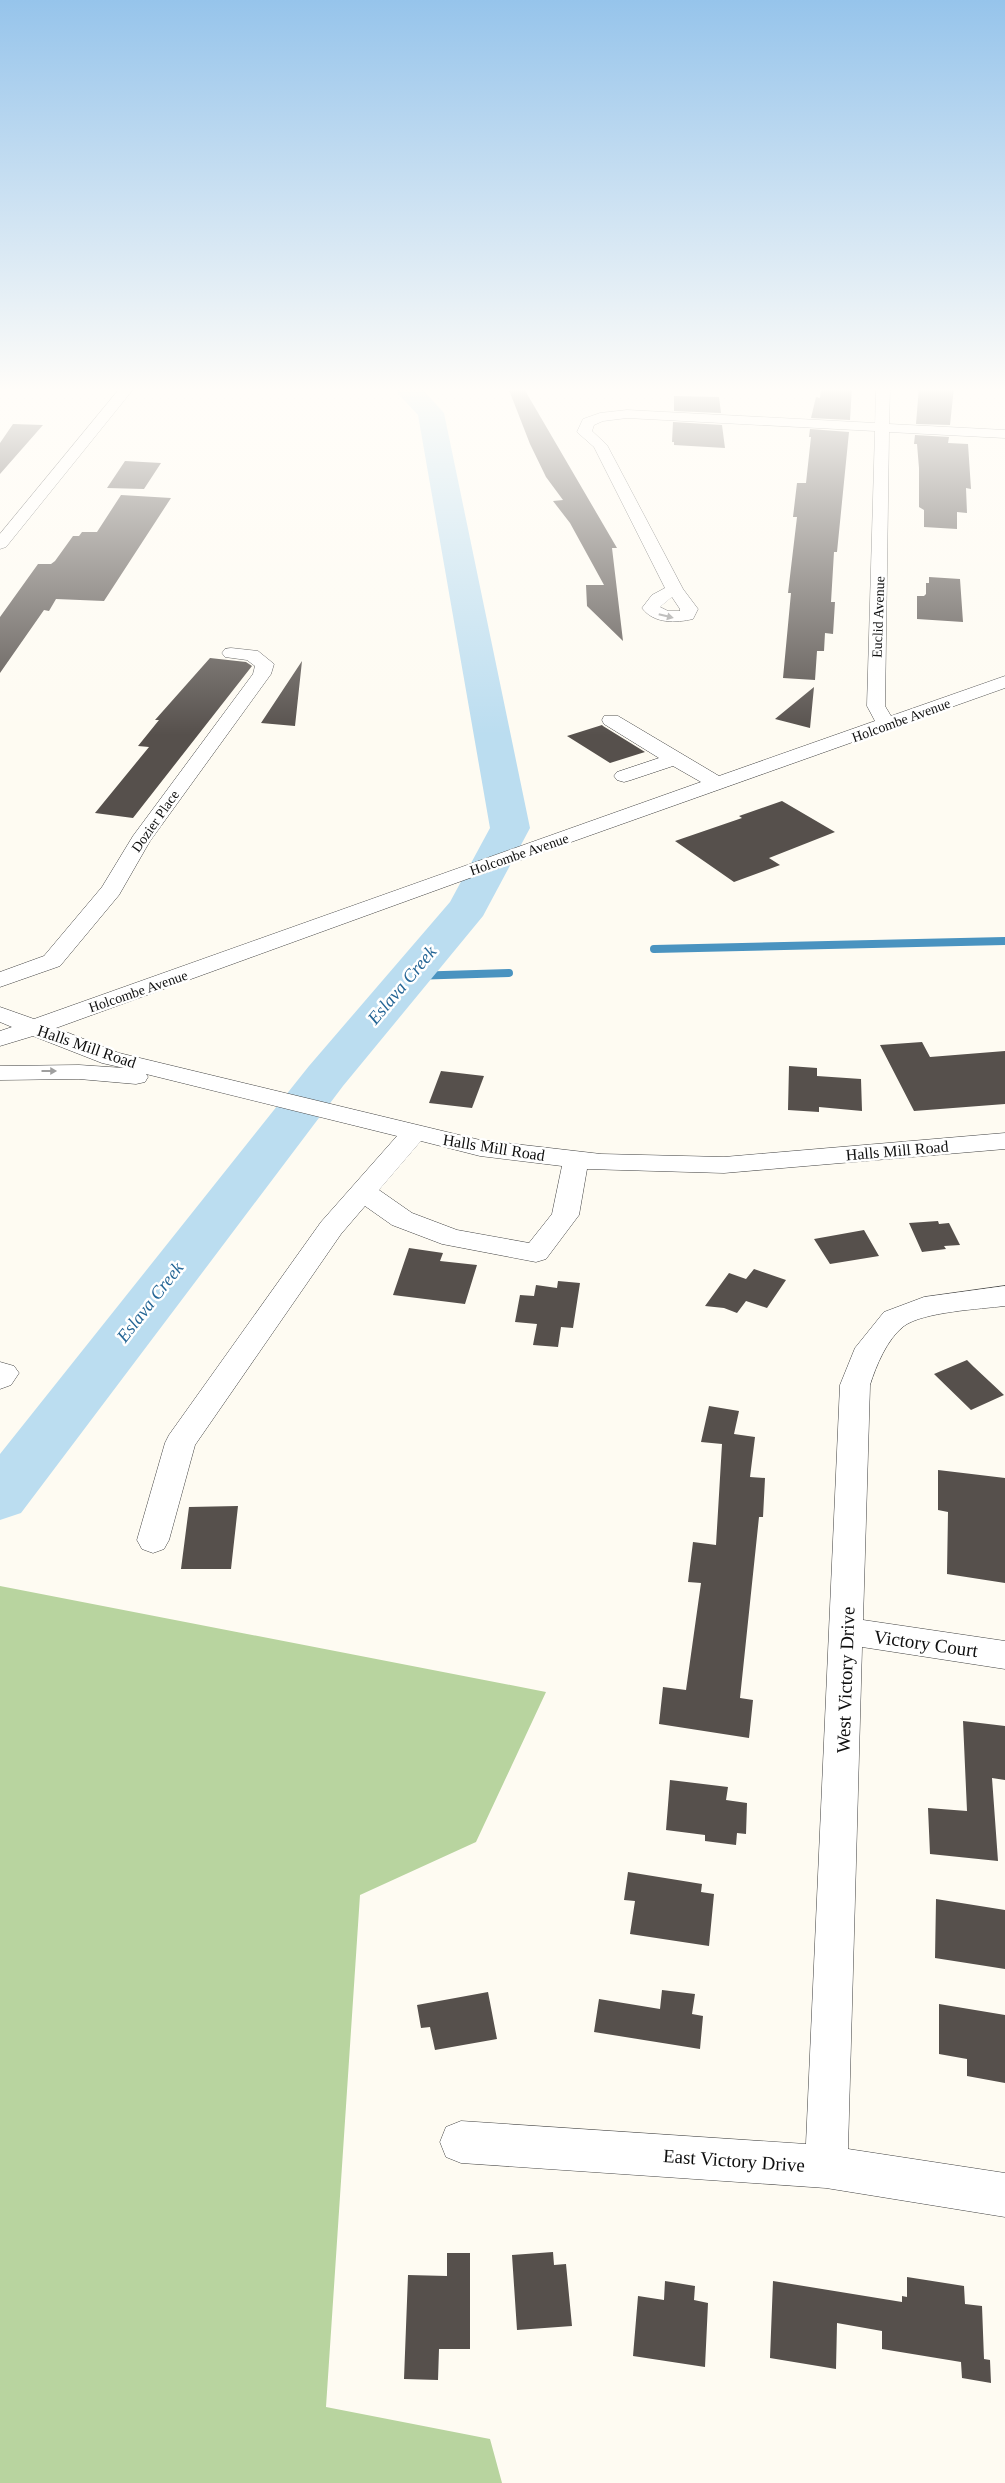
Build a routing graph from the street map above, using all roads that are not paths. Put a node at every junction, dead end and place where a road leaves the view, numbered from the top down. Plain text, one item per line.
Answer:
1 (34, 503) edge
2 (630, 503) edge
3 (881, 503) edge
4 (0, 544) edge
5 (675, 590) dead end
6 (231, 653) dead end
7 (1005, 682) edge
8 (611, 720) dead end
9 (886, 725) junction
10 (675, 759) junction
11 (624, 776) dead end
12 (718, 784) junction
13 (0, 980) edge
14 (0, 1014) edge
15 (33, 1026) junction
16 (0, 1039) edge
17 (0, 1073) edge
18 (226, 1086) junction
19 (414, 1134) junction
20 (1005, 1141) edge
21 (576, 1159) junction
22 (363, 1191) junction
23 (1005, 1296) edge
24 (0, 1372) edge
25 (0, 1378) edge
26 (153, 1540) dead end
27 (847, 1632) junction
28 (1005, 1655) edge
29 (461, 2142) dead end
30 (826, 2167) junction
31 (1005, 2195) edge

1 - 4 street
2 - 5 street
3 - 9 street, Euclid Avenue
6 - 13 street, Dozier Place
7 - 9 street, Holcombe Avenue
8 - 10 street
9 - 12 street, Holcombe Avenue
10 - 11 street
10 - 12 street
12 - 15 street, Holcombe Avenue
14 - 15 street
15 - 16 street, Halls Mill Road
15 - 18 street, Halls Mill Road
17 -> 18 street
18 - 19 street, Halls Mill Road
19 - 21 street, Halls Mill Road
19 - 22 street
20 - 21 street, Halls Mill Road
21 - 22 street
22 - 26 street
23 - 27 street, West Victory Drive
24 - 25 street
27 - 28 street, Victory Court
27 - 30 street, West Victory Drive
29 - 30 street, East Victory Drive
30 - 31 street, East Victory Drive

